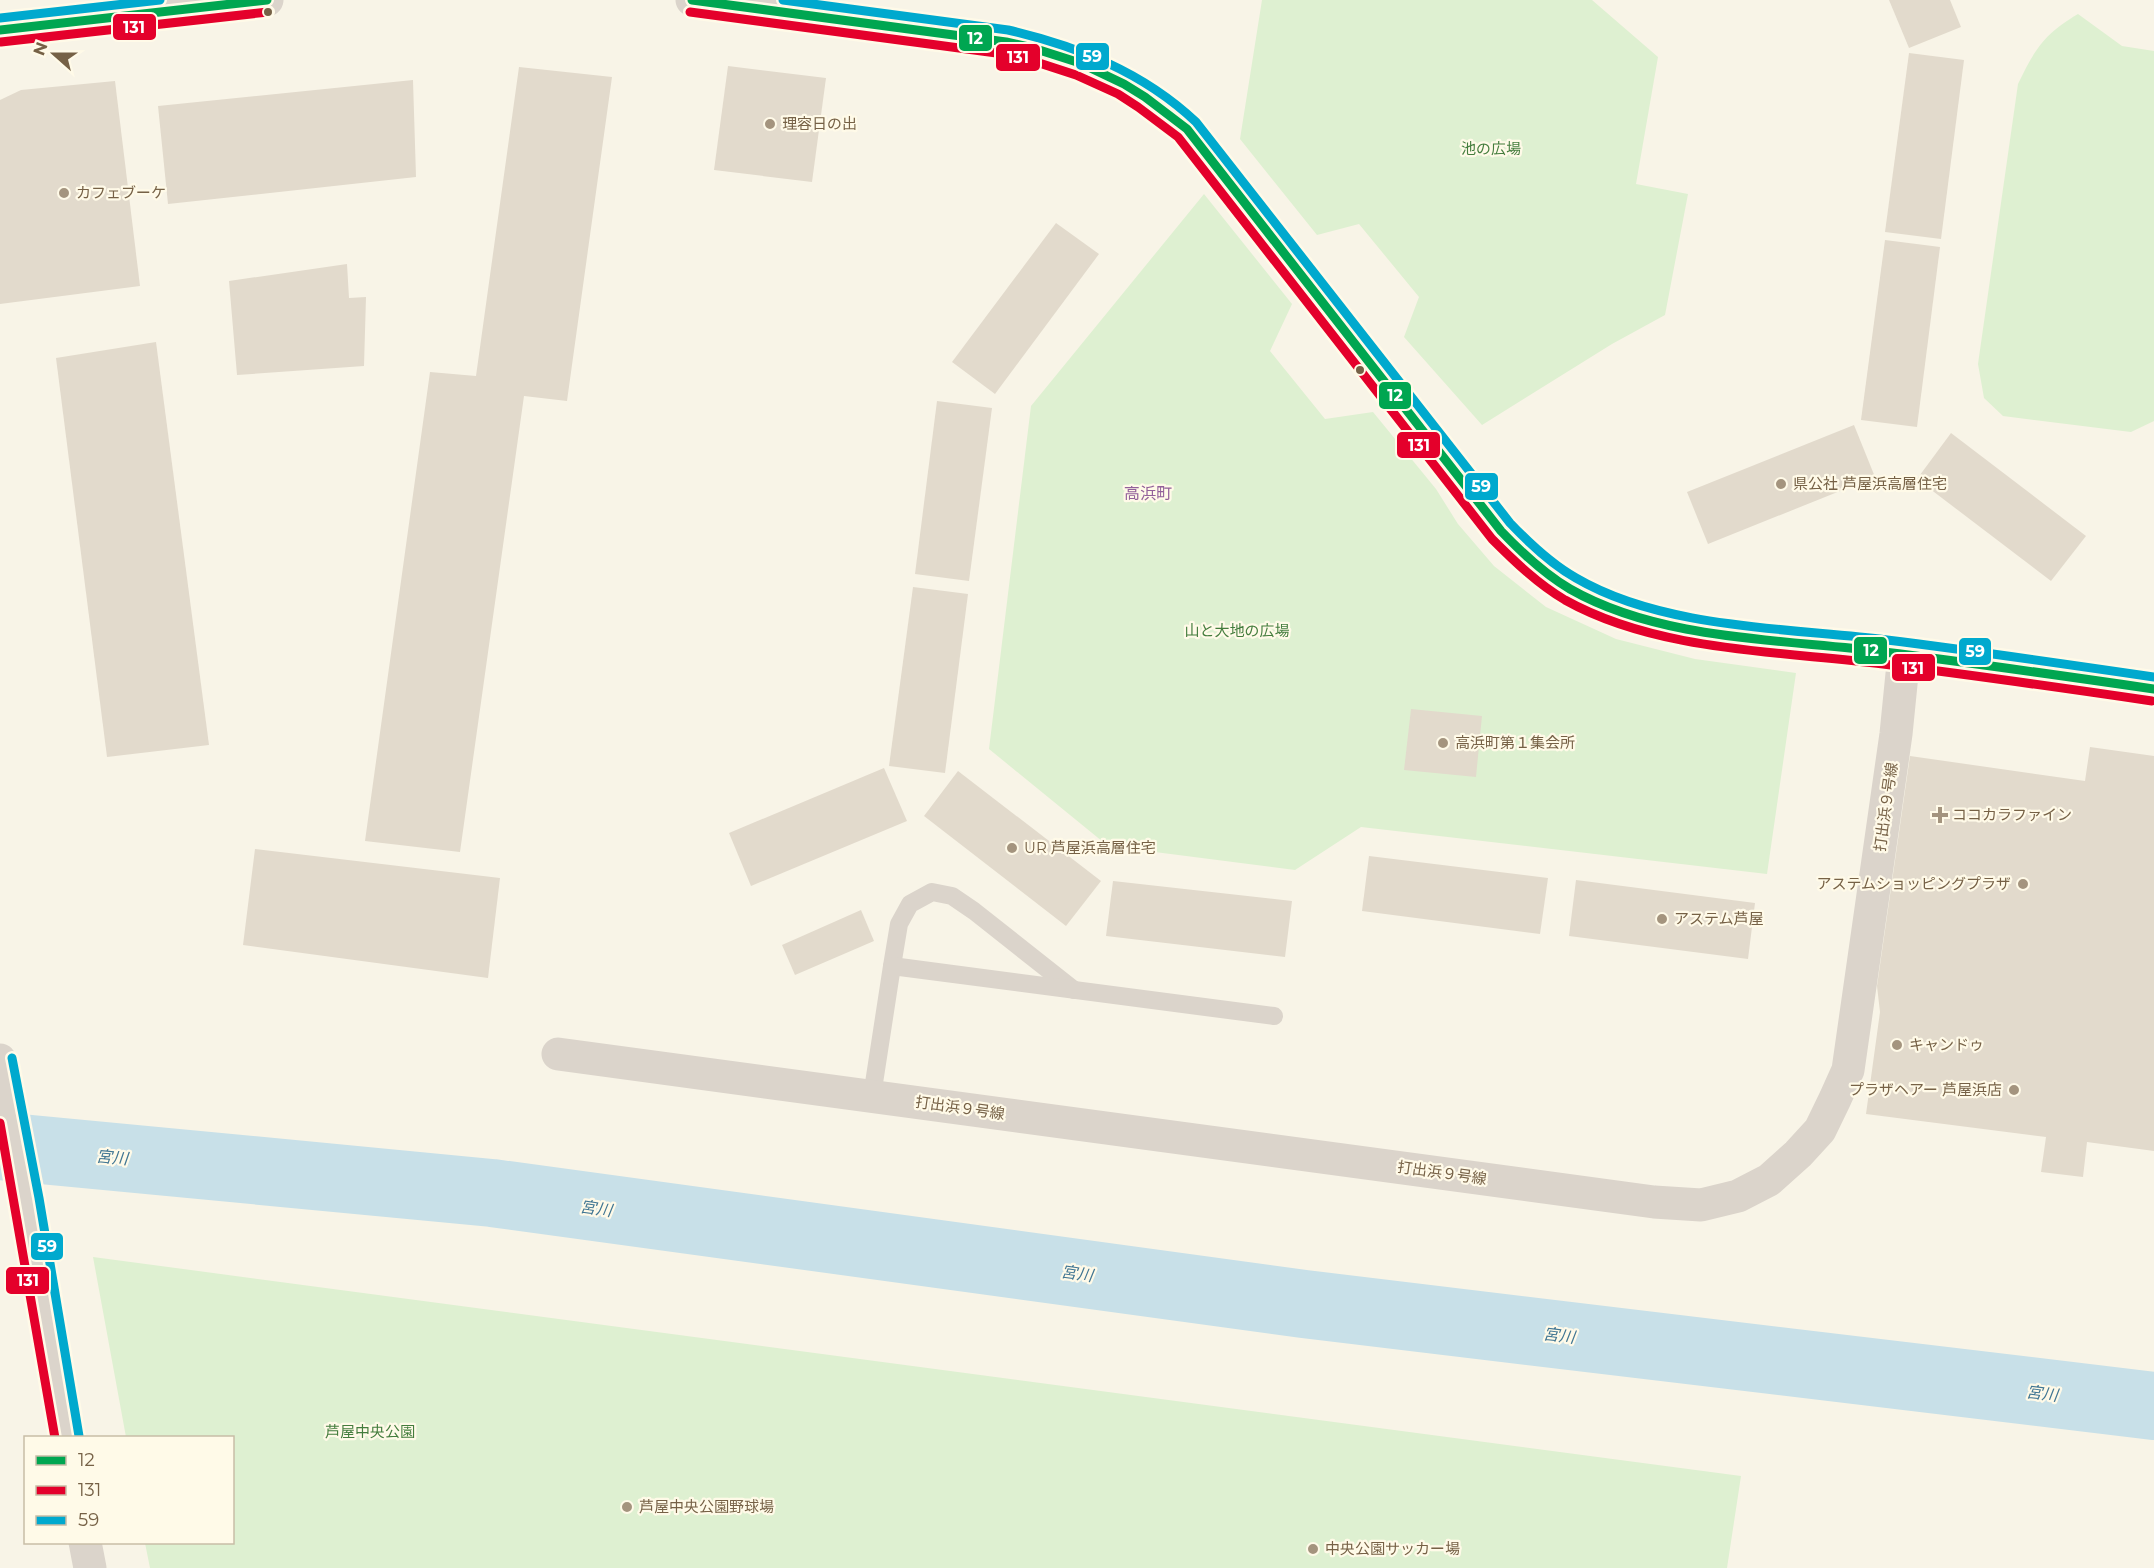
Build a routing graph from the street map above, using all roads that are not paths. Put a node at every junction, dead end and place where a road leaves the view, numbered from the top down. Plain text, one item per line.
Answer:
1 (267, 0) edge
2 (692, 0) edge
3 (0, 30) edge
4 (1904, 654) junction
5 (2154, 689) edge
6 (892, 966) junction
7 (1075, 990) junction
8 (1274, 1016) dead end
9 (558, 1054) dead end
10 (2, 1072) edge
11 (872, 1096) junction
12 (68, 1436) edge
13 (85, 1544) edge
14 (90, 1568) edge

1 - 3 street
2 - 4 street
4 - 5 street
4 - 11 street, 打出浜９号線
6 - 7 lane
6 - 7 lane
6 - 11 lane
7 - 8 lane
9 - 11 street, 打出浜９号線
10 - 12 street
13 - 14 street

